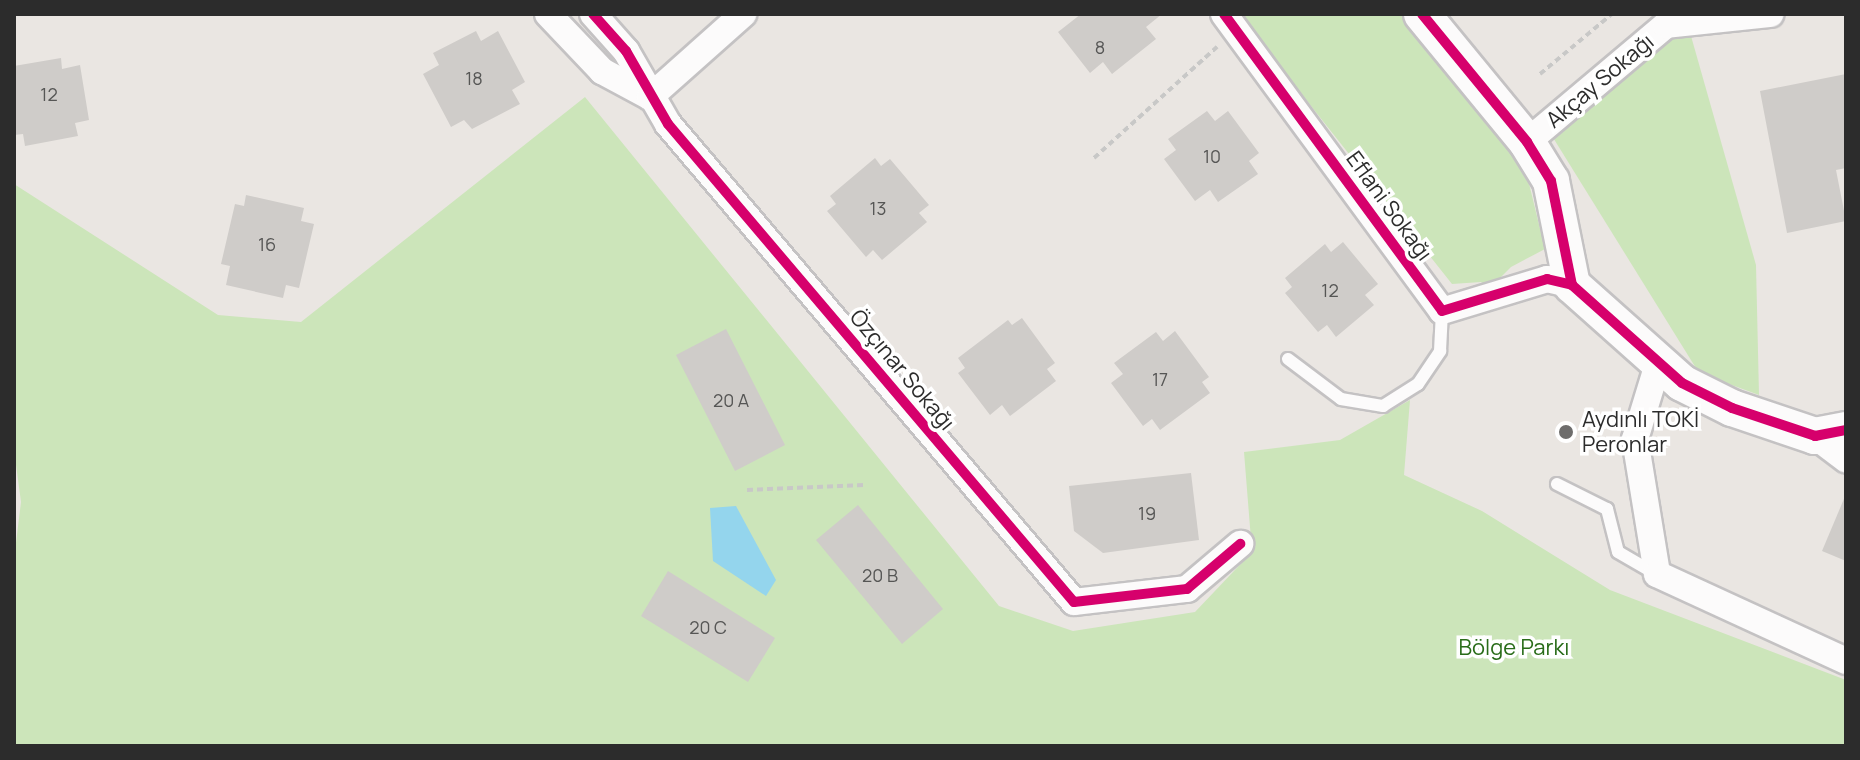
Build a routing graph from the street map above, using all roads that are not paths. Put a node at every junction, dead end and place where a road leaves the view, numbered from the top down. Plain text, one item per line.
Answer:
1 (548, 14) edge
2 (593, 14) edge
3 (743, 14) edge
4 (1422, 14) edge
5 (1770, 14) edge
6 (1230, 22) edge
7 (650, 97) junction
8 (1527, 142) junction
9 (1572, 285) junction
10 (1442, 311) junction
11 (1288, 359) dead end
12 (1658, 364) junction
13 (1831, 433) edge
14 (1846, 459) edge
15 (1557, 484) dead end
16 (1240, 544) dead end
17 (1657, 574) junction
18 (1846, 661) edge

1 - 7 street, Özçınar Sokağı
2 - 7 street, Özçınar Sokağı
3 - 7 street
4 - 8 street
5 - 8 street, Akçay Sokağı
6 - 10 street, Eflani Sokağı
7 - 16 street, Özçınar Sokağı
8 - 9 street
9 - 10 street
9 - 12 street
10 - 11 lane
12 - 13 street
12 - 17 street
13 - 14 street
15 - 17 lane
17 - 18 street

